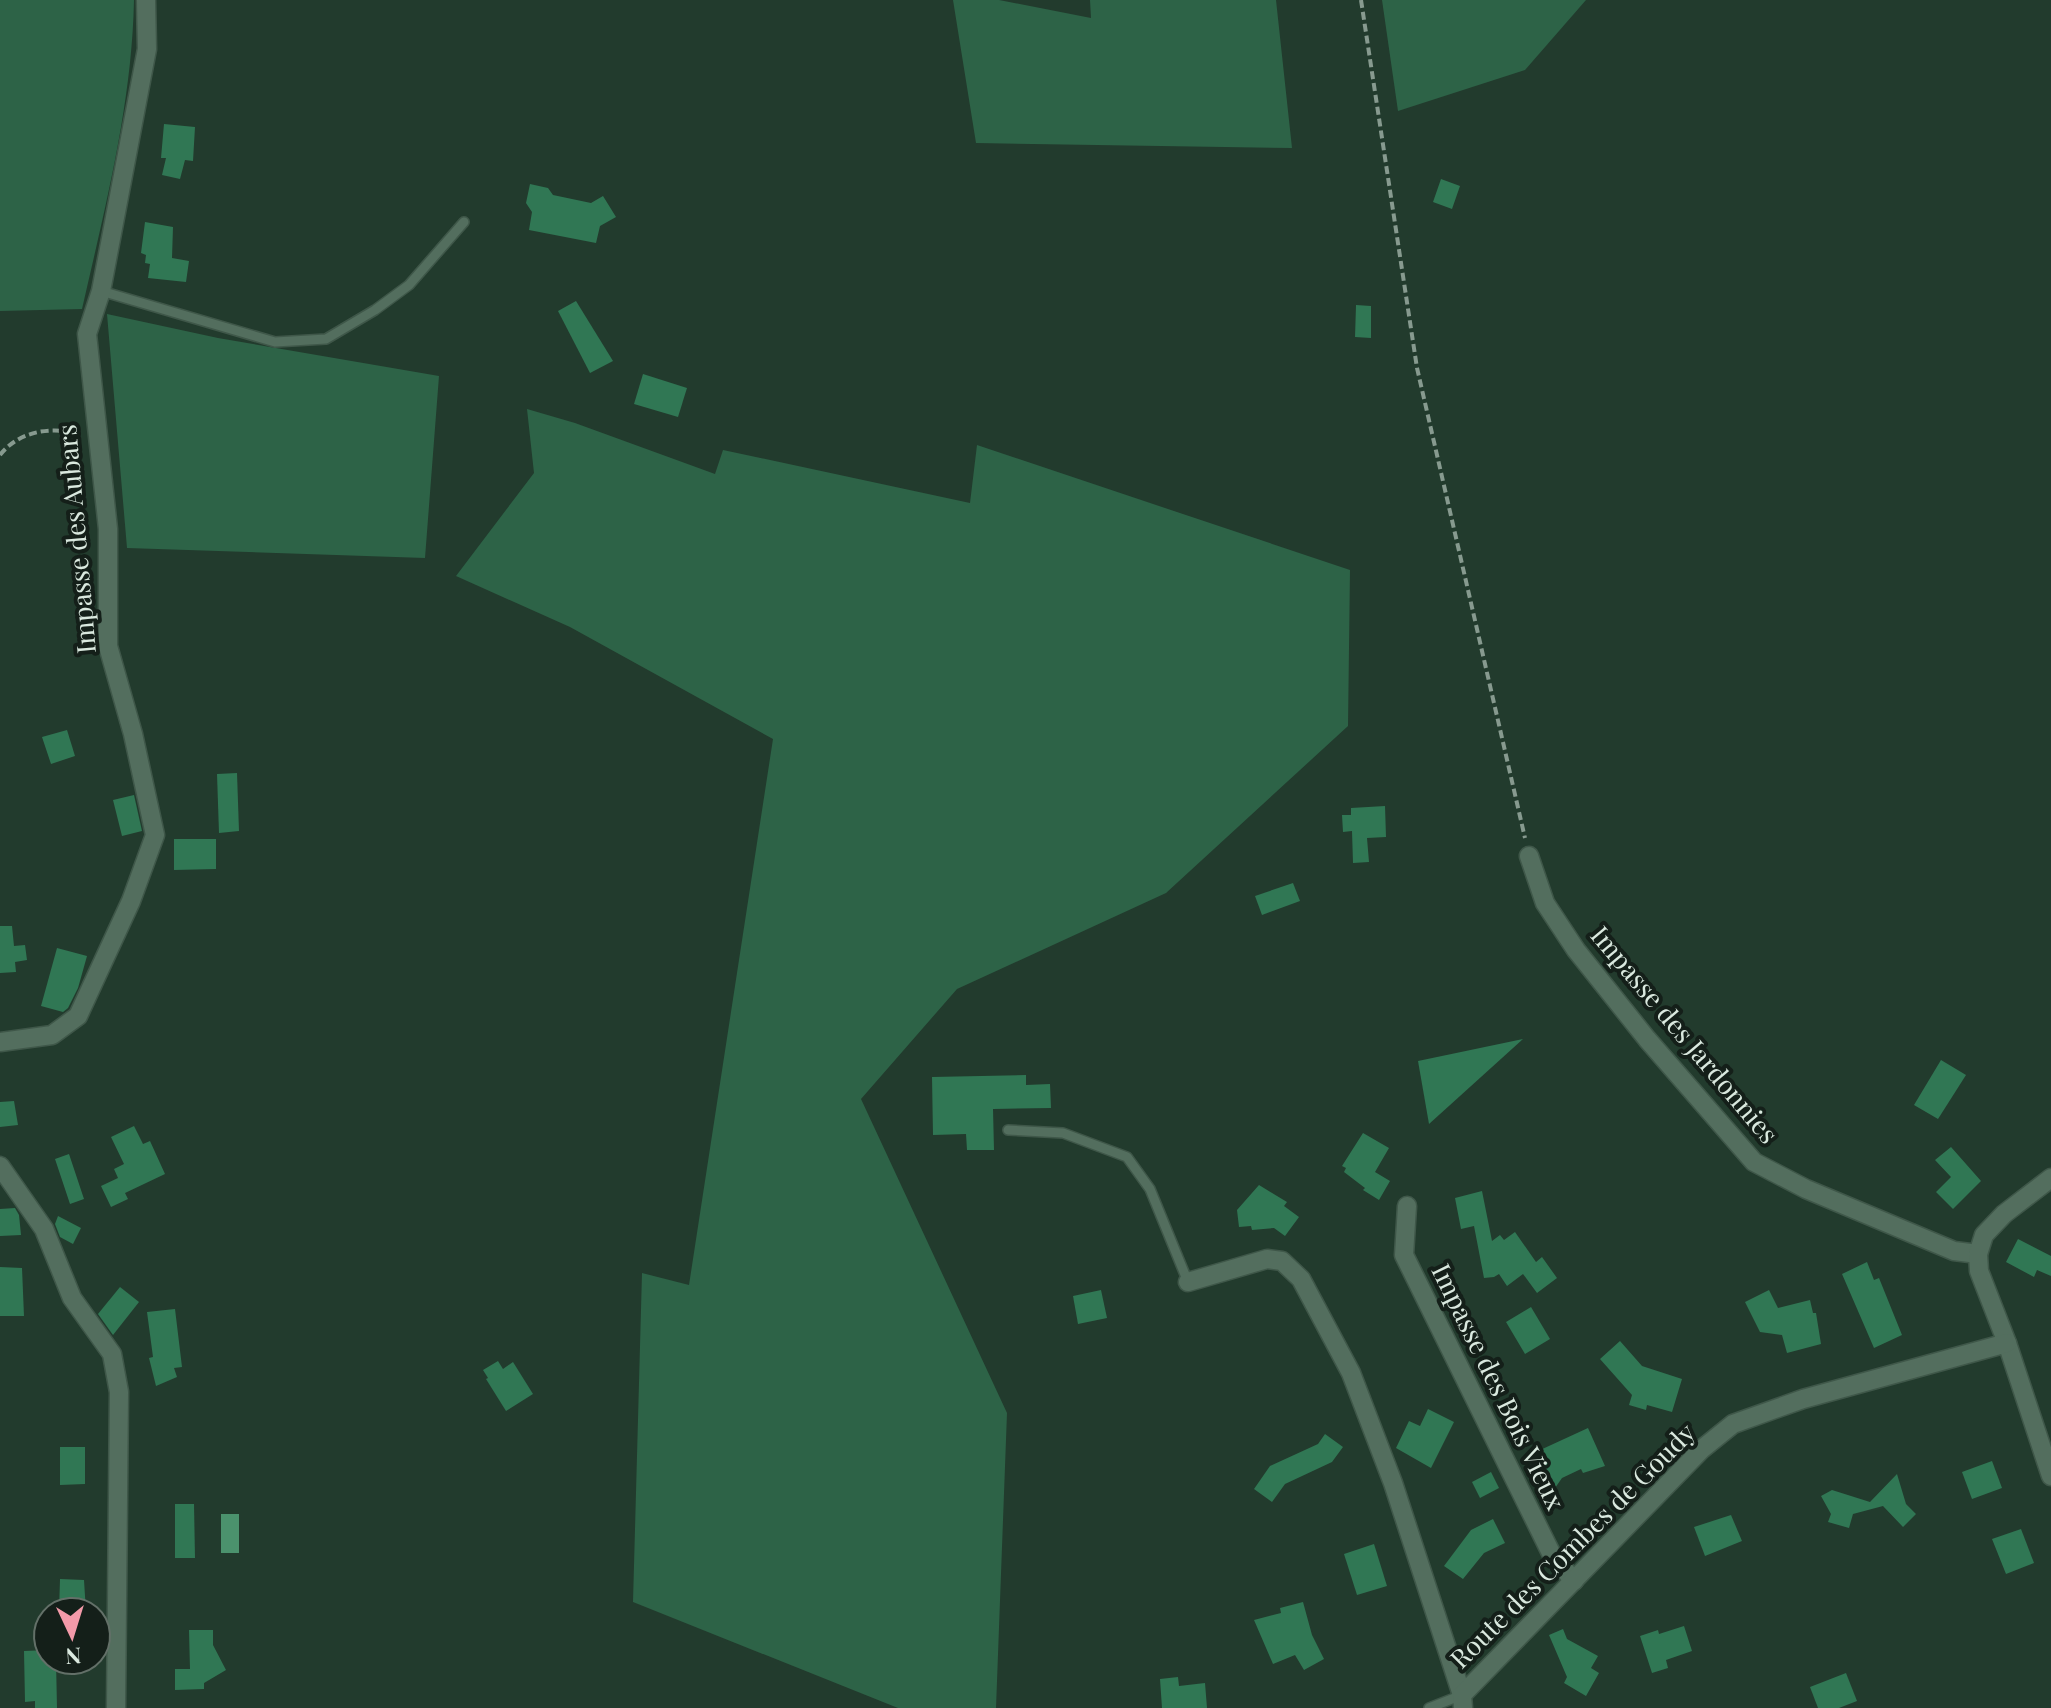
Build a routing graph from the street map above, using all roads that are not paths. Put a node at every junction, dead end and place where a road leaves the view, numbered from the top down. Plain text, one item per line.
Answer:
1 (146, 0) edge
2 (464, 222) dead end
3 (101, 291) junction
4 (1529, 856) road end
5 (0, 1042) edge
6 (1008, 1130) dead end
7 (0, 1166) edge
8 (2051, 1178) edge
9 (1407, 1206) dead end
10 (1978, 1254) junction
11 (1188, 1282) joint
12 (2007, 1343) junction
13 (2051, 1476) edge
14 (1574, 1581) junction
15 (1463, 1702) edge
16 (116, 1708) edge
17 (1429, 1708) edge

1 - 3 street, Impasse des Aubars
2 - 3 lane
3 - 5 street, Impasse des Aubars
4 - 10 street, Impasse des Jardonnies
6 - 11 lane
7 - 16 street
8 - 10 street
9 - 14 street, Impasse des Bois Vieux
10 - 12 street
11 - 15 street
12 - 13 street
12 - 14 street, Route des Combes de Goudy
14 - 15 street, Route des Combes de Goudy
15 - 17 lane

